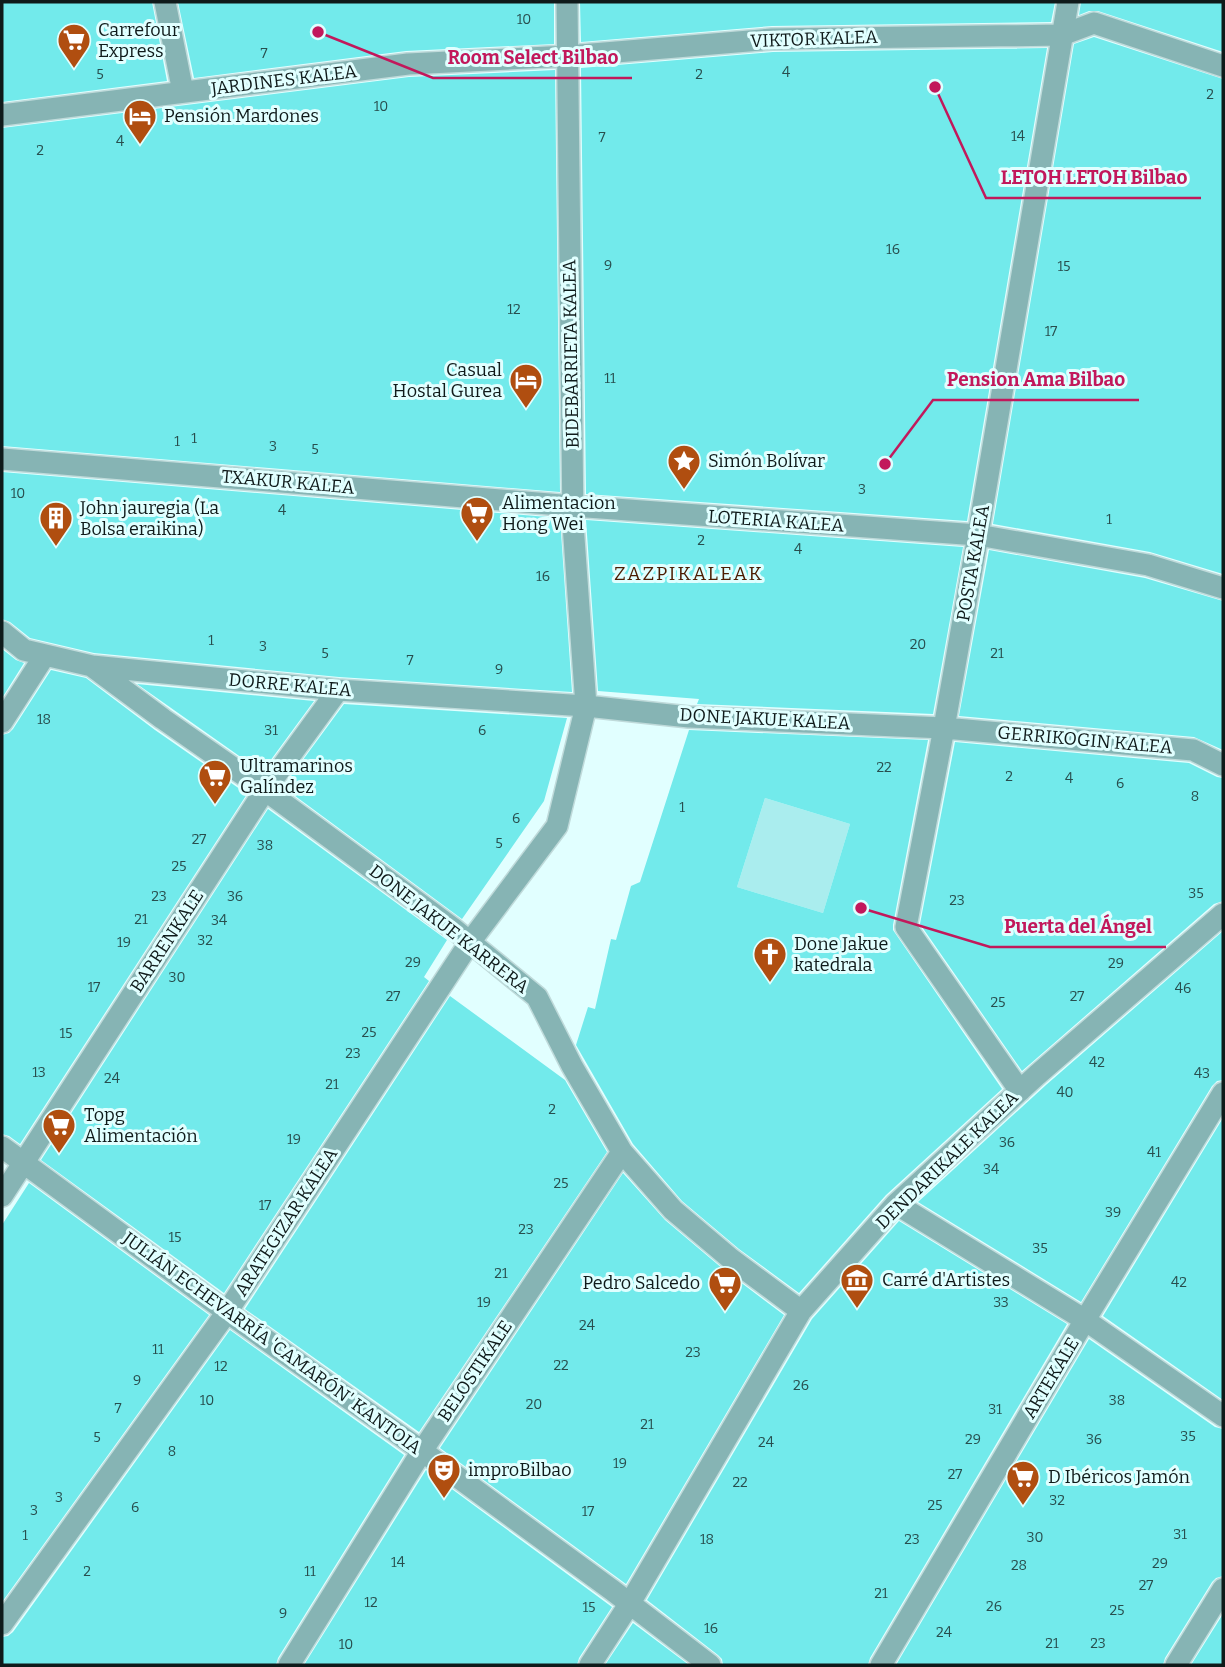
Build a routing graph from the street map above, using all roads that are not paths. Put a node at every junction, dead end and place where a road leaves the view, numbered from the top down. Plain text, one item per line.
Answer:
1 (165, 2) edge
2 (567, 2) edge
3 (1068, 2) edge
4 (1062, 35) junction
5 (568, 56) junction
6 (1223, 66) edge
7 (183, 92) junction
8 (2, 115) edge
9 (2, 459) edge
10 (573, 506) junction
11 (978, 535) junction
12 (1223, 587) edge
13 (2, 632) edge
14 (45, 655) junction
15 (92, 666) junction
16 (338, 691) junction
17 (586, 706) junction
18 (2, 722) edge
19 (944, 728) junction
20 (1223, 765) edge
21 (265, 790) junction
22 (1223, 914) edge
23 (470, 942) junction
24 (1020, 1091) junction
25 (1223, 1093) edge
26 (2, 1147) edge
27 (622, 1152) junction
28 (24, 1162) junction
29 (2, 1196) edge
30 (897, 1204) junction
31 (800, 1311) junction
32 (227, 1312) junction
33 (1085, 1320) junction
34 (1223, 1416) edge
35 (422, 1451) junction
36 (1223, 1589) edge
37 (630, 1603) junction
38 (2, 1625) edge
39 (289, 1665) edge
40 (590, 1665) edge
41 (710, 1665) edge
42 (881, 1665) edge
43 (1176, 1665) edge

1 - 7 street
2 - 5 street, BIDEBARRIETA KALEA
3 - 4 street, POSTA KALEA
4 - 5 street, VIKTOR KALEA
4 - 6 street, VIKTOR KALEA
4 - 11 street, POSTA KALEA
5 - 7 street, JARDINES KALEA
5 - 10 street, BIDEBARRIETA KALEA
7 - 8 street, JARDINES KALEA
9 - 10 street, TXAKUR KALEA
10 - 11 street, LOTERIA KALEA
10 - 17 street, BIDEBARRIETA KALEA
11 - 12 street, LOTERIA KALEA
11 - 19 street, POSTA KALEA
13 - 14 street, DORRE KALEA
14 - 15 street, DORRE KALEA
14 - 18 street
15 - 16 street, DORRE KALEA
15 - 21 street, DONE JAKUE KARRERA
16 - 17 street, DORRE KALEA
16 - 21 street, BARRENKALE
17 - 19 street, DONE JAKUE KALEA
17 - 23 street, BIDEBARRIETA KALEA
19 - 20 street, GERRIKOGIN KALEA
19 - 24 street, POSTA KALEA
21 - 23 street, DONE JAKUE KARRERA
21 - 28 street, BARRENKALE
22 - 24 street, DENDARIKALE KALEA
23 - 27 street, DONE JAKUE KARRERA
23 - 32 street, ARATEGIZAR KALEA
24 - 30 street, DENDARIKALE KALEA
25 - 33 street, ARTEKALE
26 - 28 street, JULIÁN ECHEVARRÍA 'CAMARÓN' KANTOIA
27 - 31 street, DONE JAKUE KARRERA
27 - 35 street, BELOSTIKALE
28 - 29 street, BARRENKALE
28 - 32 street, JULIÁN ECHEVARRÍA 'CAMARÓN' KANTOIA
30 - 31 street, DENDARIKALE KALEA
30 - 33 street
31 - 37 street, DENDARIKALE KALEA
32 - 35 street, JULIÁN ECHEVARRÍA 'CAMARÓN' KANTOIA
32 - 38 street, ARATEGIZAR KALEA
33 - 34 street
33 - 42 street, ARTEKALE
35 - 37 street, JULIÁN ECHEVARRÍA 'CAMARÓN' KANTOIA
35 - 39 street, BELOSTIKALE
36 - 43 street
37 - 40 street, DENDARIKALE KALEA
37 - 41 street, JULIÁN ECHEVARRÍA 'CAMARÓN' KANTOIA

